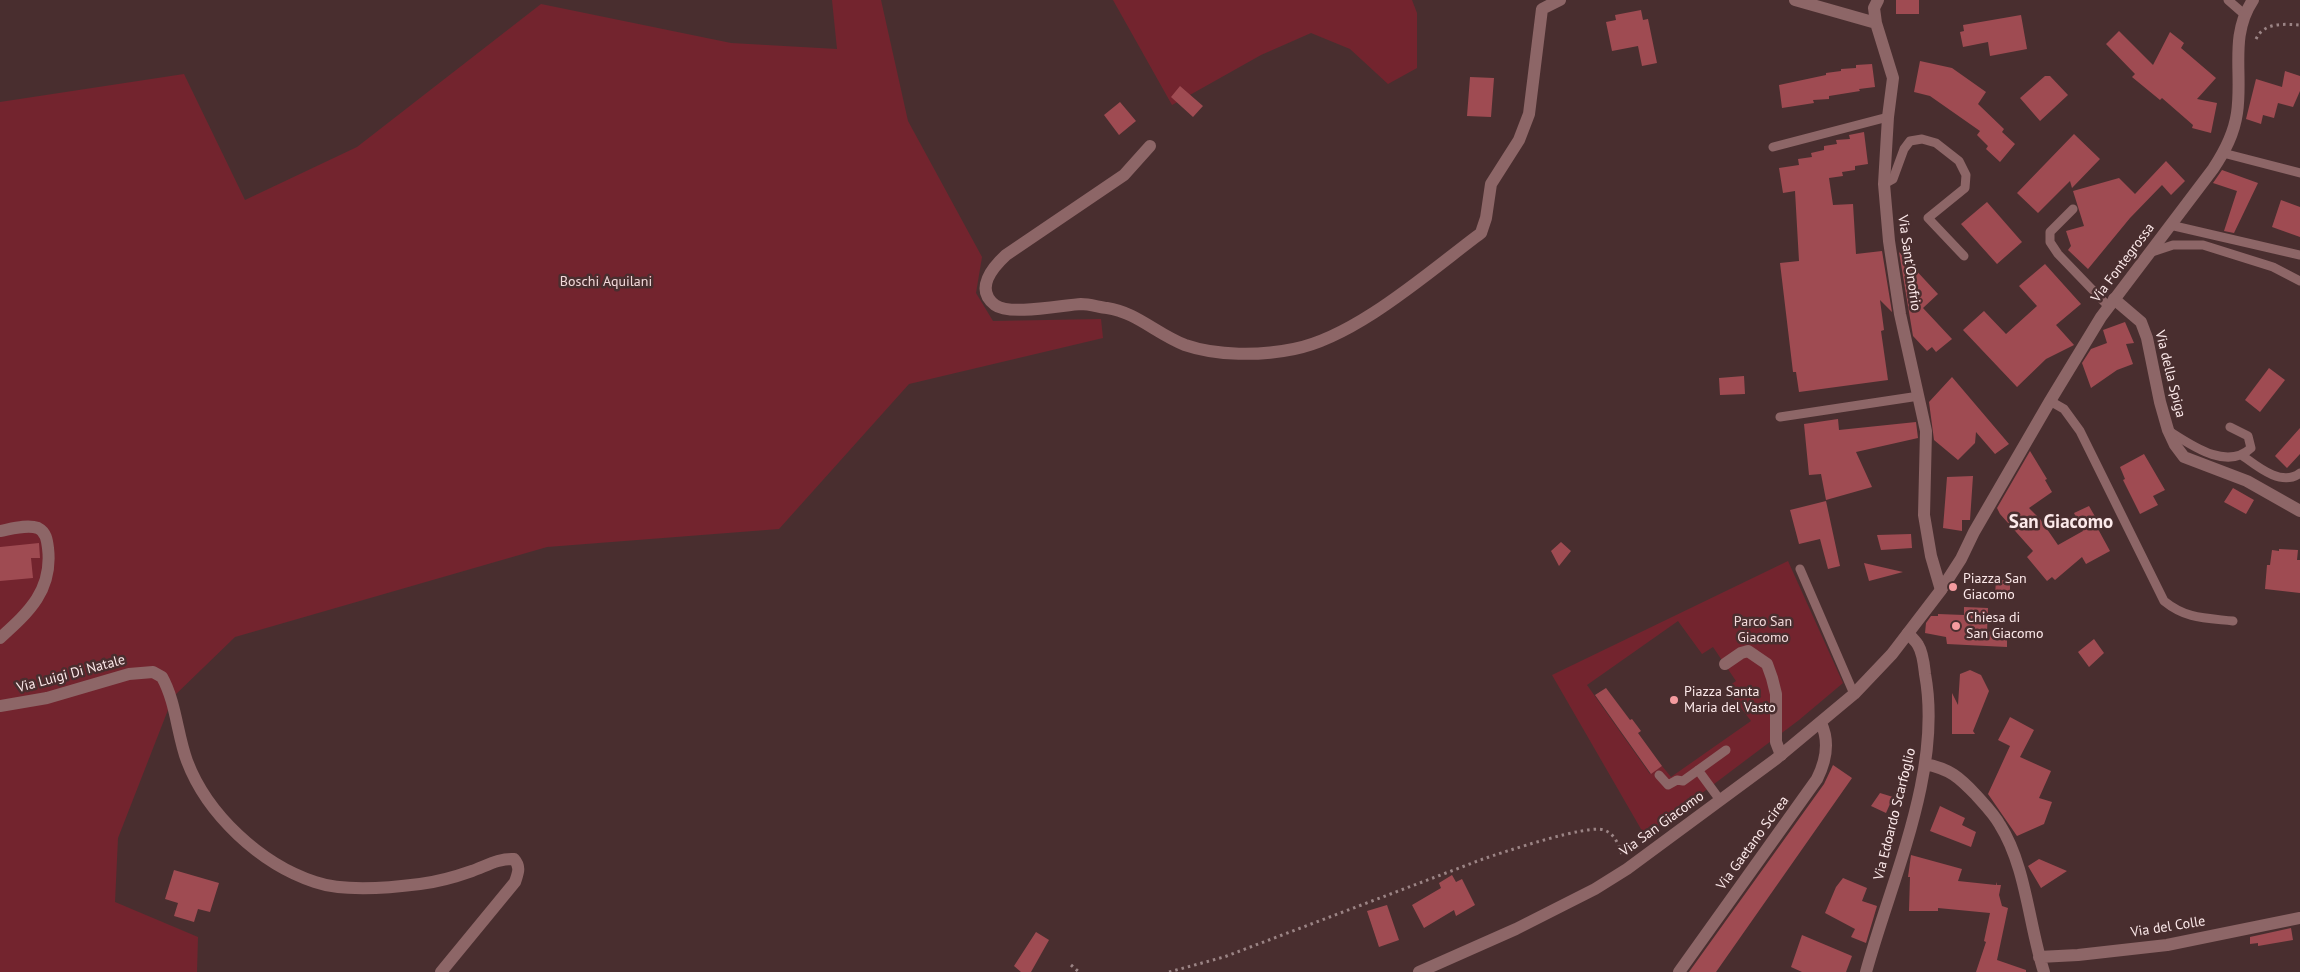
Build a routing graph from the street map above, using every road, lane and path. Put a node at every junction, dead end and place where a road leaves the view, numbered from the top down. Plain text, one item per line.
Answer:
1 (1560, 0) edge
2 (1795, 0) edge
3 (1878, 0) edge
4 (2228, 0) edge
5 (2253, 0) edge
6 (2244, 14) junction
7 (1876, 23) junction
8 (2300, 25) edge
9 (2255, 41) dead end
10 (1888, 117) junction
11 (1150, 146) dead end
12 (1773, 147) dead end
13 (2223, 154) junction
14 (2300, 173) edge
15 (1884, 184) junction
16 (2073, 209) dead end
17 (2170, 224) junction
18 (2148, 253) junction
19 (2300, 254) edge
20 (1964, 256) dead end
21 (2300, 281) edge
22 (2111, 303) junction
23 (1919, 396) junction
24 (2050, 401) junction
25 (1780, 417) dead end
26 (2230, 427) dead end
27 (2168, 430) junction
28 (2243, 456) junction
29 (2300, 473) edge
30 (2300, 511) edge
31 (0, 531) edge
32 (1800, 569) dead end
33 (1941, 590) junction
34 (2233, 621) dead end
35 (1908, 633) junction
36 (0, 638) edge
37 (1725, 664) dead end
38 (1854, 694) junction
39 (0, 706) edge
40 (1821, 723) junction
41 (1726, 750) dead end
42 (1781, 755) junction
43 (1925, 764) junction
44 (1698, 770) junction
45 (1659, 775) dead end
46 (1720, 800) junction
47 (1627, 869) junction
48 (2300, 918) edge
49 (2039, 957) junction
50 (1071, 965) dead end
51 (441, 972) edge
52 (1080, 972) edge
53 (1169, 972) edge
54 (1419, 972) edge
55 (1678, 972) edge
56 (1866, 972) edge
57 (2044, 972) edge

1 - 11 street
2 - 7 street
3 - 7 street, Via Sant'Onofrio
4 - 6 lane
5 - 6 street, Via Fontegrossa
6 - 13 street, Via Fontegrossa
7 - 10 street, Via Sant'Onofrio
8 - 9 path
10 - 12 lane
10 - 15 street, Via Sant'Onofrio
13 - 14 lane
13 - 17 street, Via Fontegrossa
15 - 20 lane
15 - 23 street, Via Sant'Onofrio
16 - 22 lane
17 - 18 street, Via Fontegrossa
17 - 19 lane
18 - 21 lane
18 - 22 street, Via Fontegrossa
22 - 24 street, Via Fontegrossa
22 - 27 street, Via della Spiga
23 - 25 lane
23 - 33 street, Via Sant'Onofrio
24 - 33 street, Via Fontegrossa
24 - 34 lane
26 - 28 lane
27 - 28 lane
27 - 30 street, Via della Spiga
28 - 29 lane
31 - 36 street
32 - 38 lane
33 - 35 street
35 - 38 street, Via San Giacomo
35 - 43 street, Via Edoardo Scarfoglio
37 - 42 street
38 - 40 street, Via San Giacomo
39 - 51 street, Via Luigi Di Natale
40 - 42 street, Via San Giacomo
40 - 55 street, Via Gaetano Scirea
41 - 44 lane
42 - 46 street, Via San Giacomo
43 - 49 street
43 - 56 street, Via Edoardo Scarfoglio
44 - 45 lane
44 - 46 lane
46 - 47 street, Via San Giacomo
47 - 53 path
47 - 54 street, Via San Giacomo
48 - 49 street, Via del Colle
49 - 57 street
50 - 52 path

